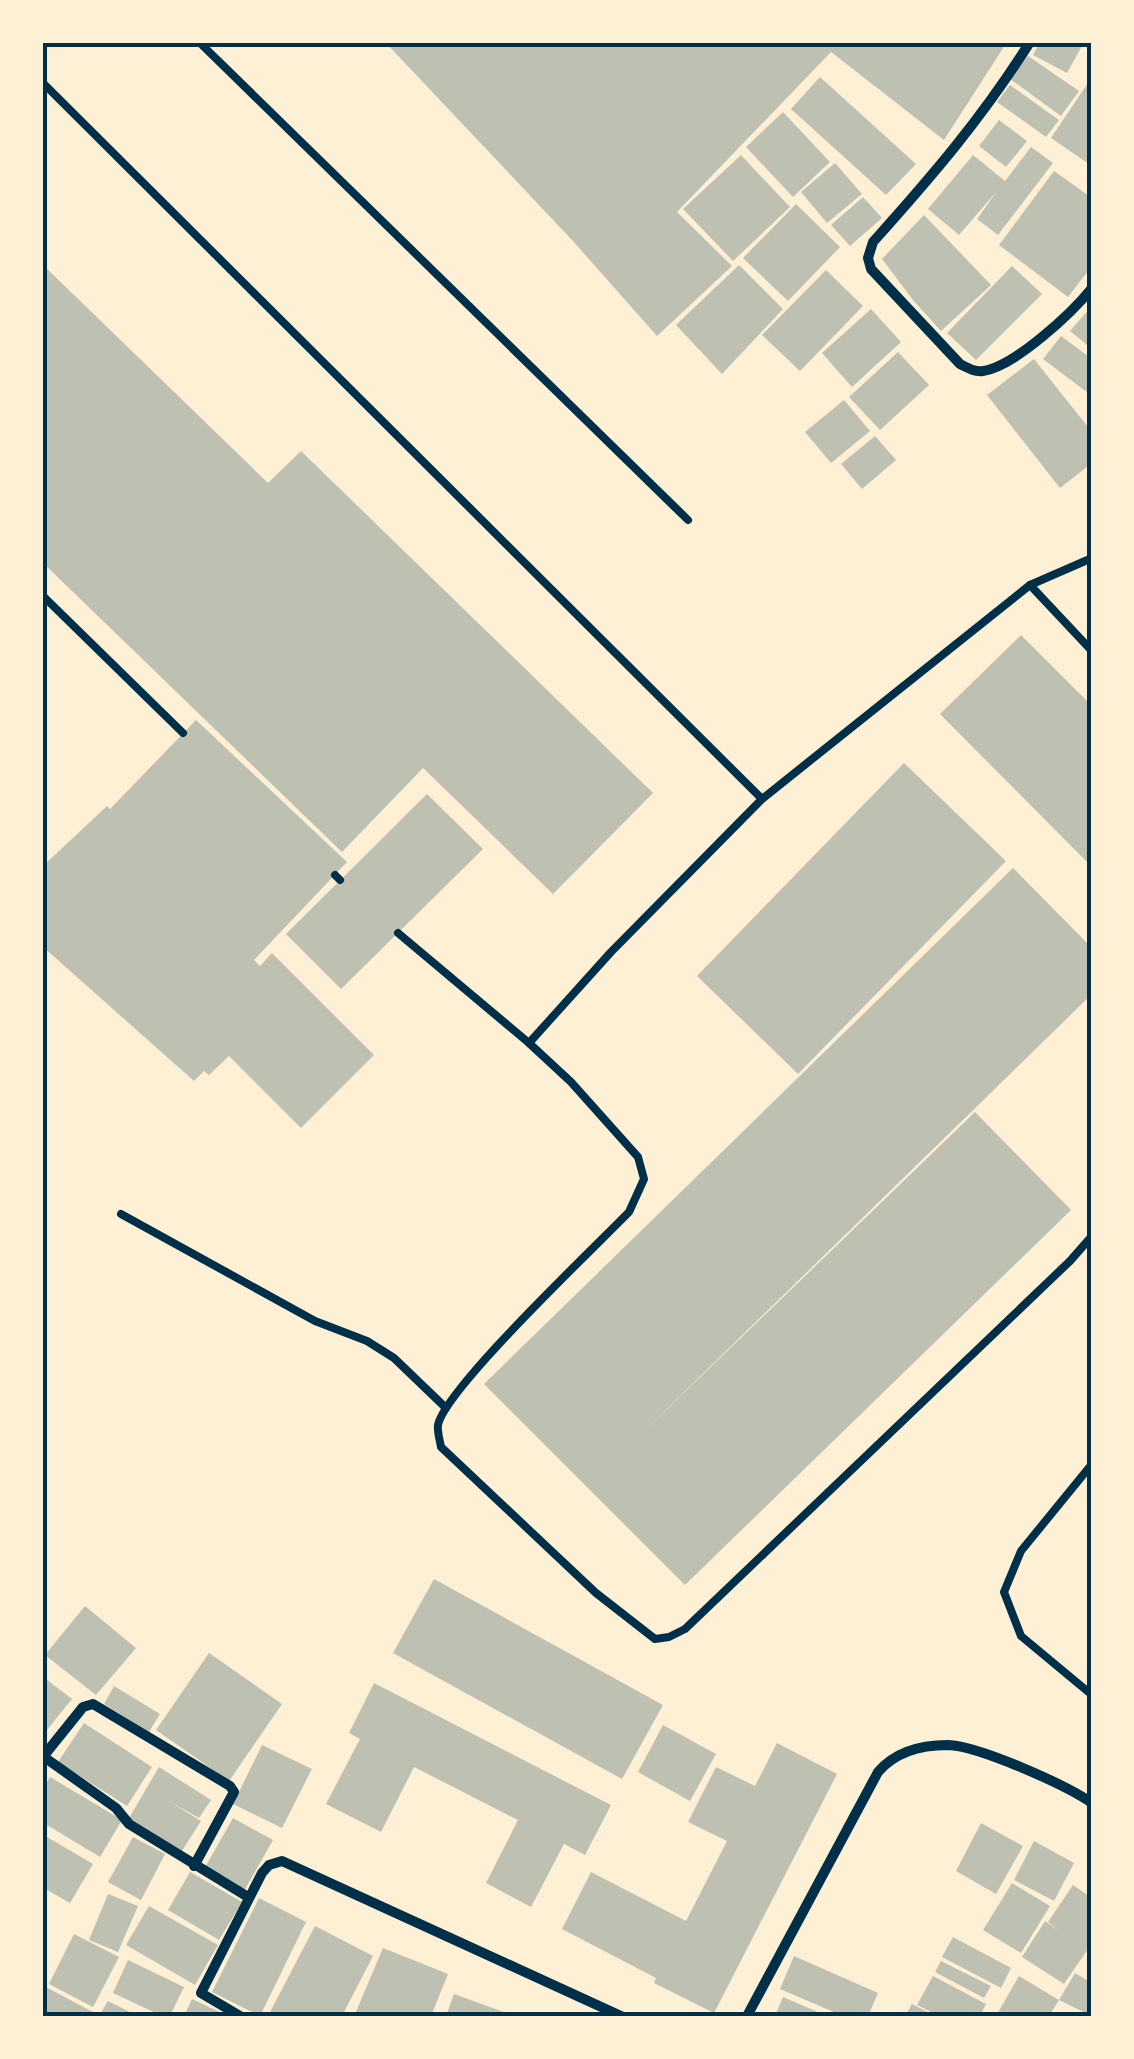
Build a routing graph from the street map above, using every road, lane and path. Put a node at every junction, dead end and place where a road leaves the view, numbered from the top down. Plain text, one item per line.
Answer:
1 (199, 42) edge
2 (1030, 42) edge
3 (42, 82) edge
4 (1092, 288) edge
5 (688, 520) dead end
6 (1092, 558) edge
7 (1030, 585) junction
8 (42, 594) edge
9 (1092, 651) edge
10 (183, 732) dead end
11 (762, 799) junction
12 (398, 933) dead end
13 (528, 1043) junction
14 (122, 1214) dead end
15 (1092, 1236) edge
16 (446, 1408) junction
17 (1092, 1464) edge
18 (1092, 1695) edge
19 (43, 1758) edge
20 (1092, 1803) edge
21 (194, 1866) junction
22 (248, 1897) junction
23 (240, 2016) edge
24 (621, 2016) edge
25 (747, 2016) edge

1 - 5 lane
2 - 4 street
3 - 11 lane
6 - 7 lane
7 - 9 lane
7 - 11 lane
8 - 10 lane
11 - 13 lane
12 - 13 lane
13 - 16 lane
14 - 16 lane
15 - 16 lane
17 - 18 lane
19 - 21 street
19 - 21 street
20 - 25 street
21 - 22 street
22 - 23 street
22 - 24 street

